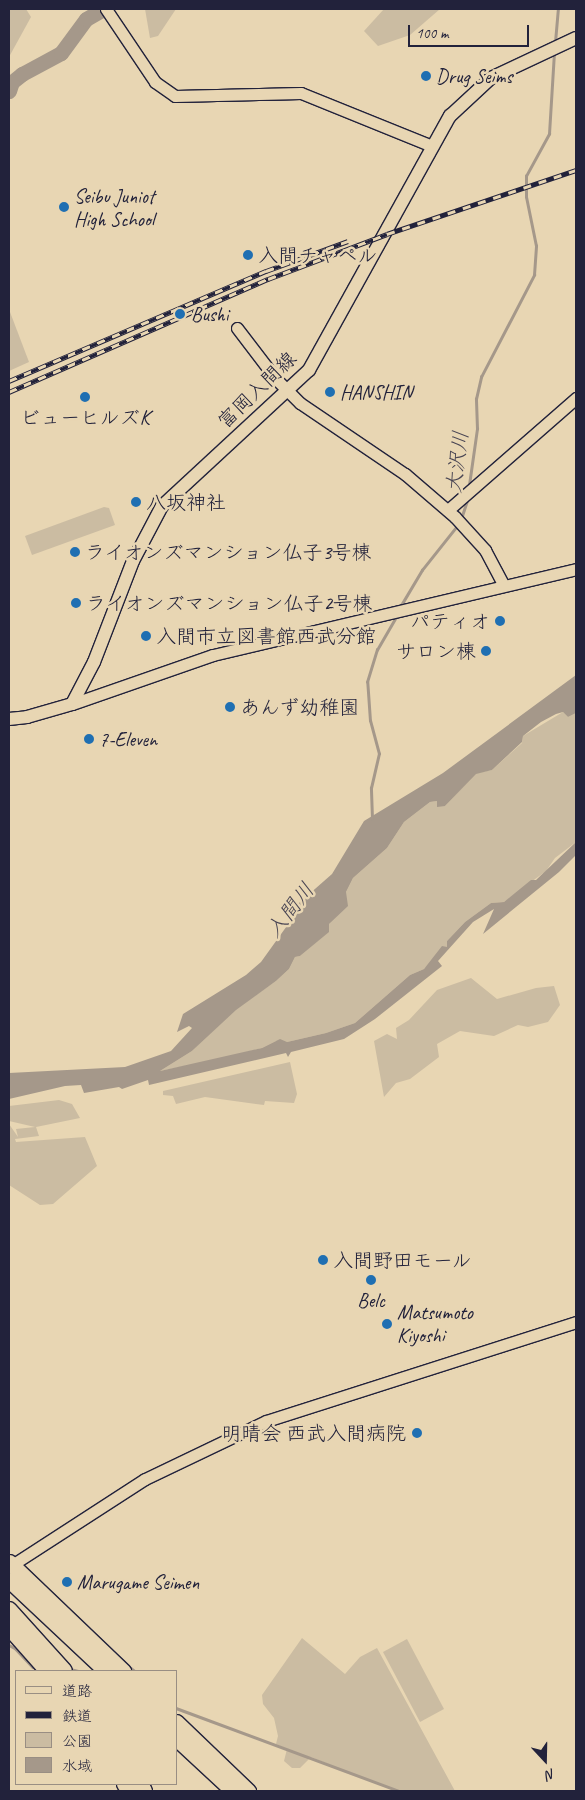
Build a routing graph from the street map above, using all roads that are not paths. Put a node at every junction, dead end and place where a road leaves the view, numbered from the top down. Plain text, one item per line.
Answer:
1 (106, 9) edge
2 (576, 38) edge
3 (432, 146) junction
4 (237, 328) dead end
5 (288, 392) junction
6 (576, 398) edge
7 (451, 514) junction
8 (576, 569) edge
9 (504, 584) junction
10 (72, 704) junction
11 (9, 719) edge
12 (576, 1322) edge
13 (10, 1569) edge
14 (9, 1610) edge
15 (9, 1627) edge
16 (47, 1670) edge
17 (63, 1670) edge
18 (105, 1670) edge
19 (122, 1670) edge
20 (178, 1724) edge
21 (178, 1740) edge
22 (233, 1791) edge
23 (248, 1791) edge

1 - 3 street
2 - 3 main road, 富岡入間線
3 - 5 main road, 富岡入間線
4 - 5 street
5 - 7 street
5 - 10 main road, 富岡入間線
6 - 7 street
7 - 9 street
8 - 9 street
9 - 10 street
10 - 11 main road
12 - 13 street
13 - 18 highway
13 - 19 highway
14 - 17 highway
15 - 16 highway
20 - 23 highway
21 - 22 highway

